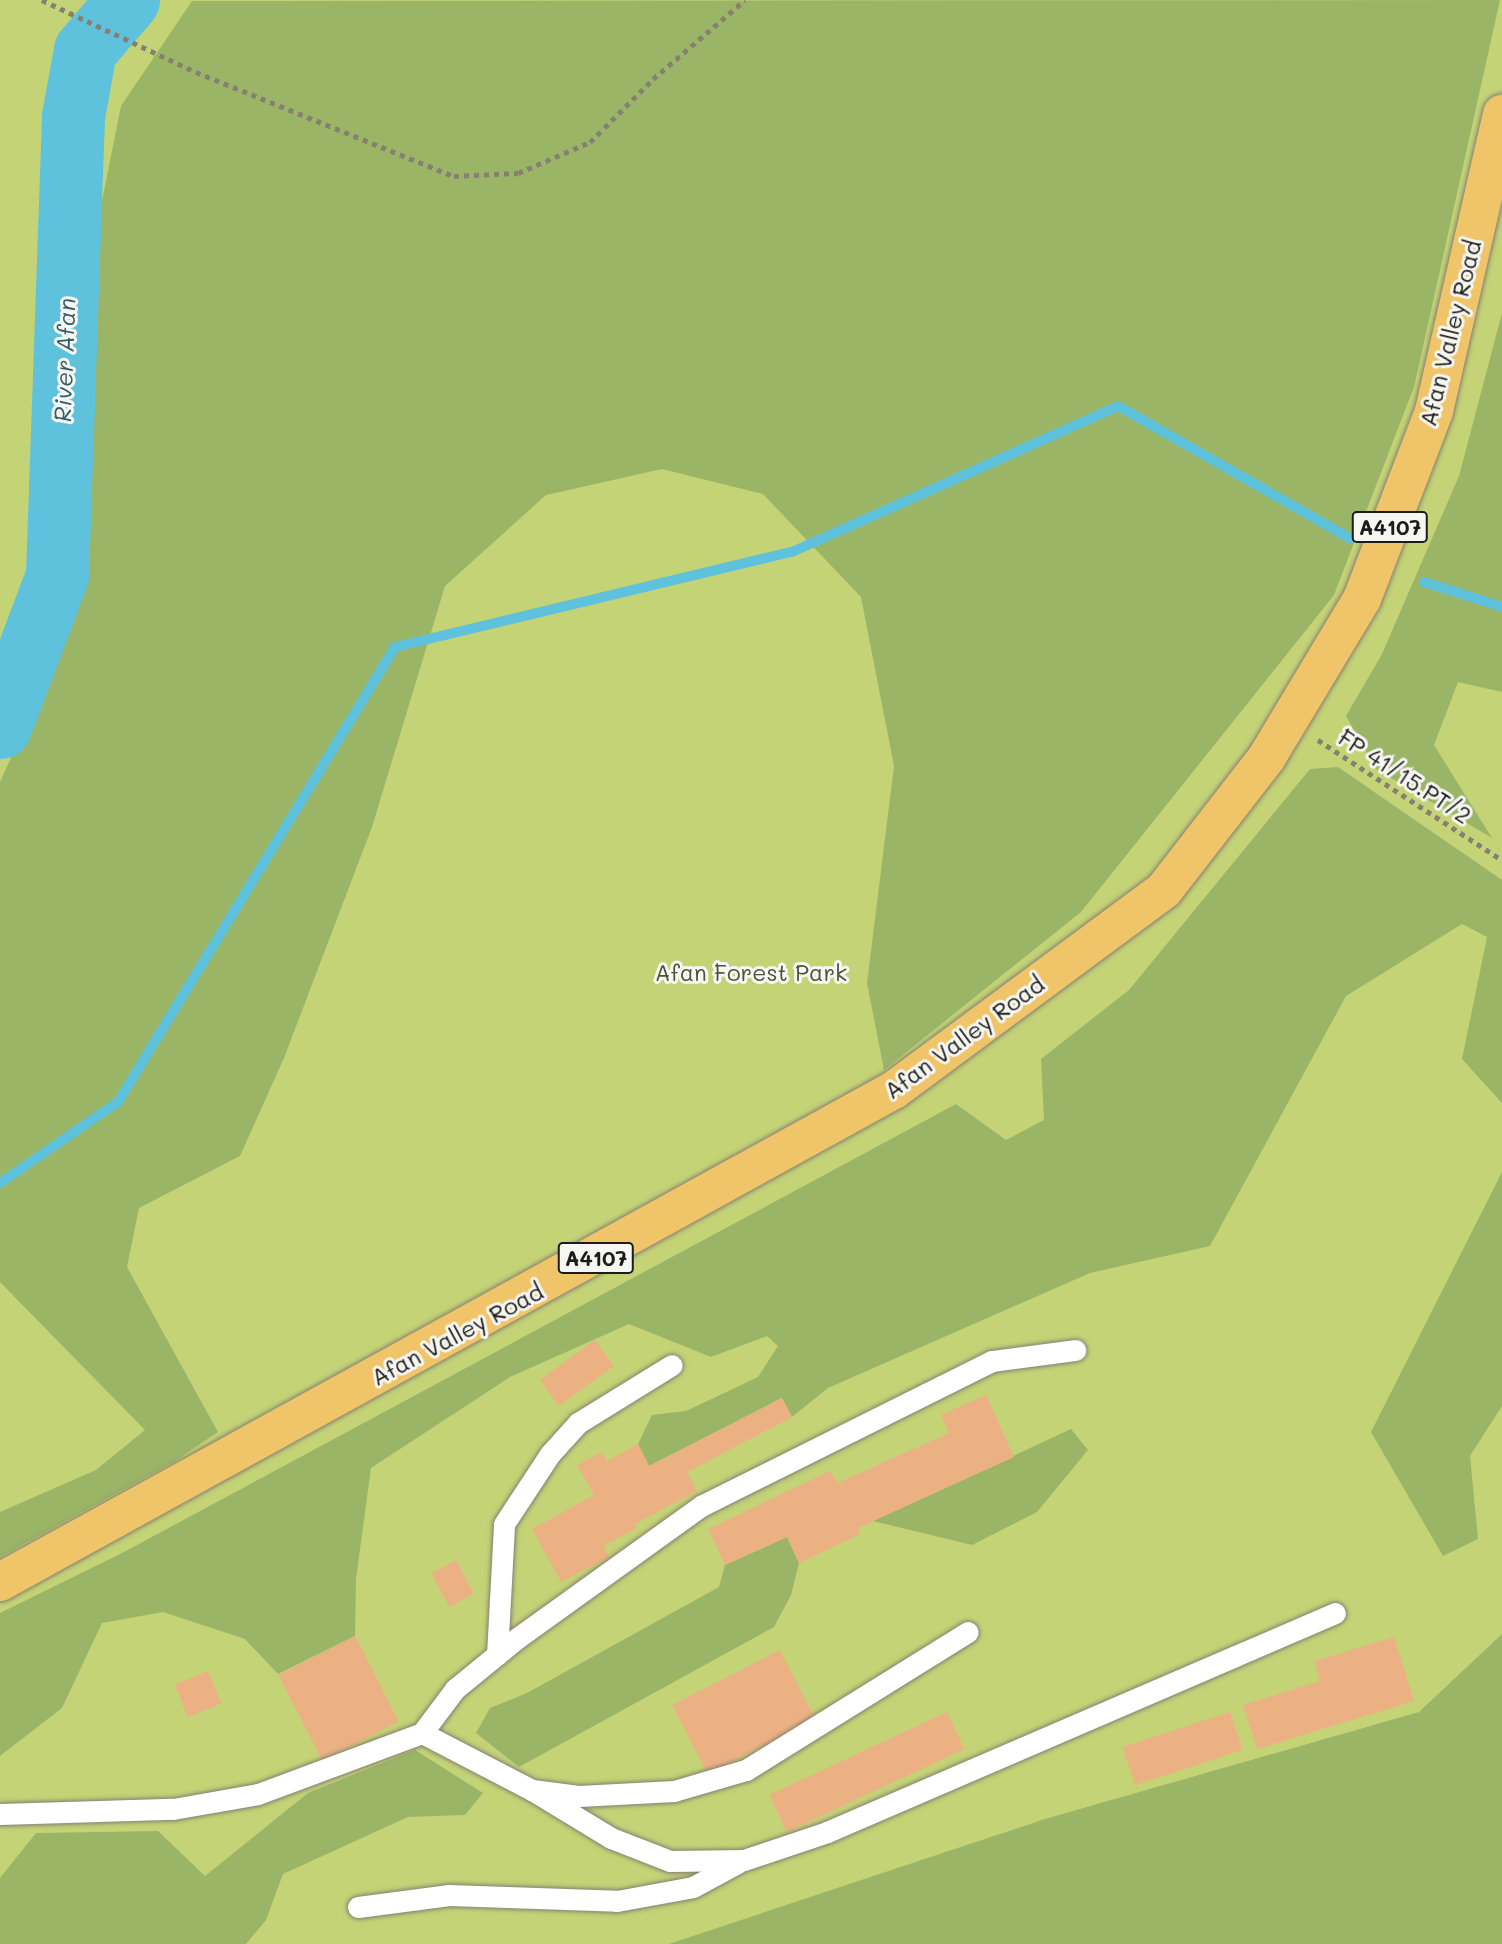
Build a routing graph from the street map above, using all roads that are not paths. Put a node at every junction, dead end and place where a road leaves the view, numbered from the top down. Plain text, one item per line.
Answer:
1 (1502, 114) edge
2 (1075, 1350) dead end
3 (672, 1365) dead end
4 (0, 1582) edge
5 (1335, 1613) dead end
6 (968, 1632) dead end
7 (497, 1655) junction
8 (422, 1733) junction
9 (533, 1790) junction
10 (0, 1814) edge
11 (744, 1860) junction
12 (358, 1907) dead end

1 - 4 main road, Afan Valley Road / A4107
2 - 7 lane
3 - 7 lane
5 - 11 lane
6 - 9 lane
7 - 8 lane
8 - 9 lane
8 - 10 lane
9 - 11 lane
11 - 12 lane

